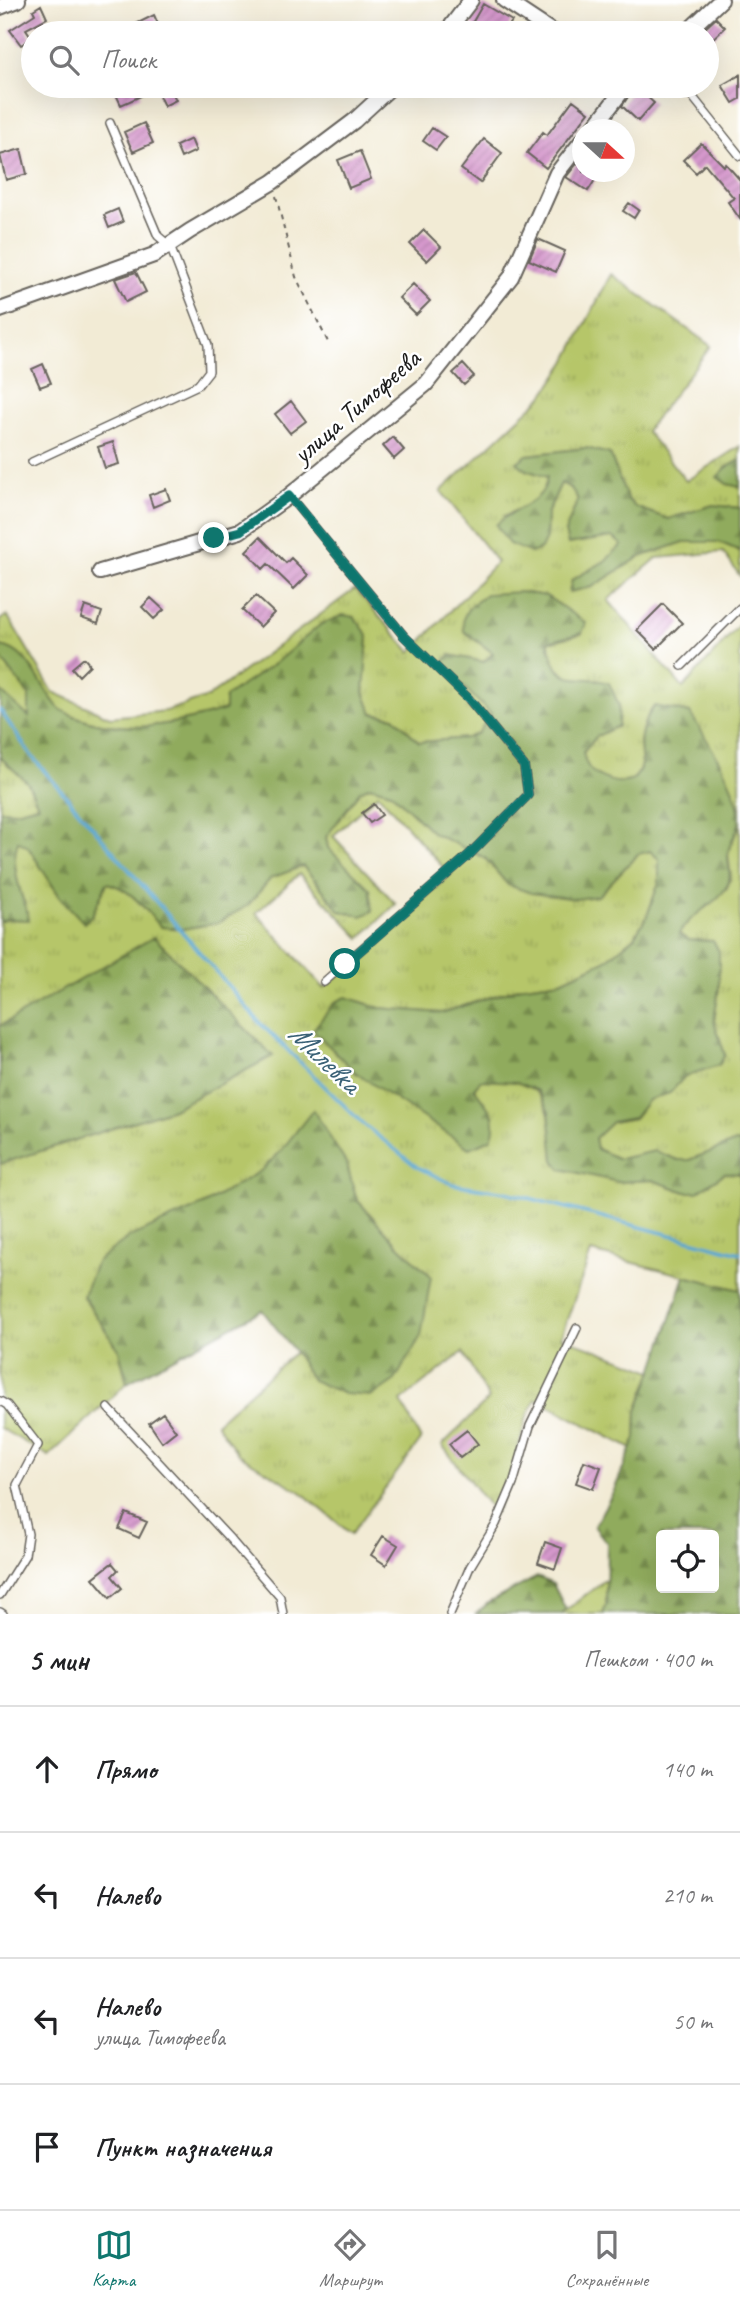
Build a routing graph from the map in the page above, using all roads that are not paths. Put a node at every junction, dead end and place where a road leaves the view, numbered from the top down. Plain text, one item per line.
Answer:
1 (18, 0) edge
2 (471, 0) edge
3 (505, 0) edge
4 (721, 0) edge
5 (0, 7) edge
6 (455, 21) edge
7 (536, 21) edge
8 (699, 21) edge
9 (379, 98) edge
10 (617, 98) edge
11 (694, 98) edge
12 (600, 119) edge
13 (110, 123) dead end
14 (572, 155) edge
15 (740, 156) edge
16 (170, 246) junction
17 (0, 310) edge
18 (32, 462) dead end
19 (289, 496) junction
20 (100, 572) dead end
21 (740, 607) edge
22 (682, 666) dead end
23 (324, 982) dead end
24 (577, 1328) dead end
25 (0, 1401) edge
26 (108, 1408) dead end
27 (0, 1595) edge
28 (283, 1614) edge
29 (450, 1614) edge

1 - 5 street
2 - 6 street
3 - 7 street
4 - 8 street
9 - 16 street
10 - 12 street
11 - 15 lane
13 - 16 lane
14 - 19 street, улица Тимофеева
16 - 17 street
16 - 18 lane
19 - 20 street, улица Тимофеева
19 - 23 lane
21 - 22 lane
24 - 29 lane
25 - 27 lane
26 - 28 lane

